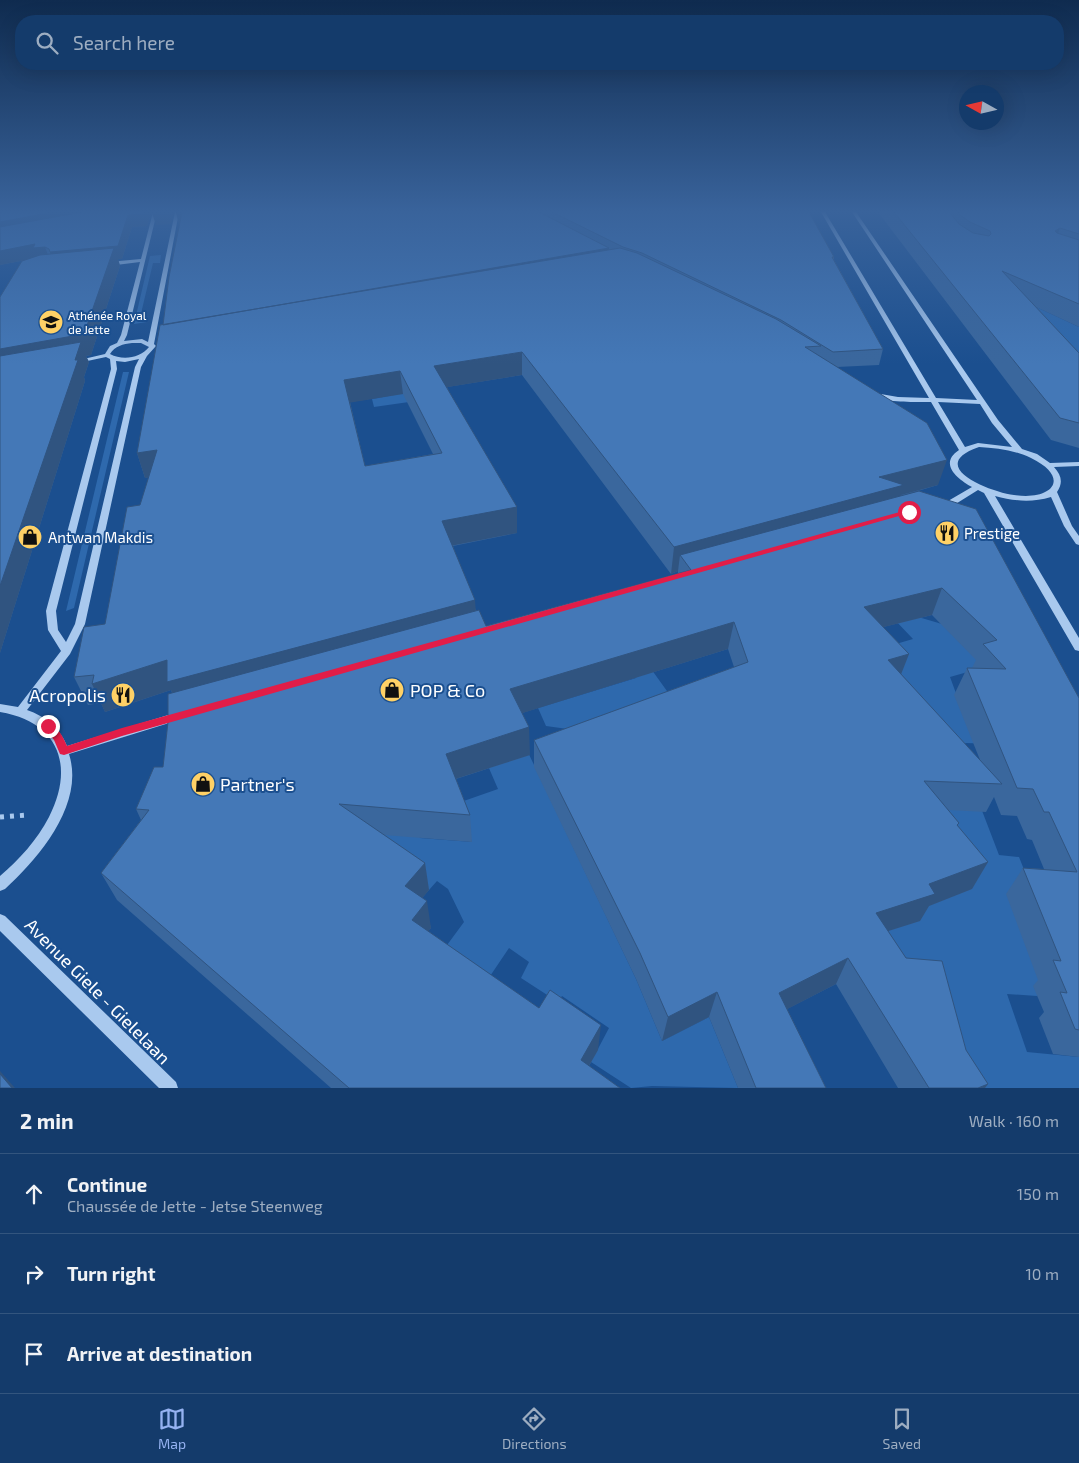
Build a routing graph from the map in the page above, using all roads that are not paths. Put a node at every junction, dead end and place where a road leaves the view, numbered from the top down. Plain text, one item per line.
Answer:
1 (109, 263) edge
2 (143, 263) edge
3 (167, 263) edge
4 (853, 263) edge
5 (888, 263) edge
6 (100, 264) edge
7 (119, 344) junction
8 (152, 345) junction
9 (160, 345) edge
10 (144, 355) junction
11 (110, 357) junction
12 (67, 362) edge
13 (868, 393) edge
14 (935, 401) junction
15 (982, 402) junction
16 (962, 449) junction
17 (1019, 450) junction
18 (1079, 464) edge
19 (1048, 465) junction
20 (978, 487) junction
21 (988, 492) junction
22 (1053, 493) junction
23 (928, 508) edge
24 (1079, 542) edge
25 (1079, 647) edge
26 (66, 651) junction
27 (0, 708) edge
28 (20, 712) junction
29 (190, 713) edge
30 (64, 751) junction
31 (0, 885) edge
32 (0, 921) edge
33 (170, 1088) edge

1 - 6 street
2 - 7 street
3 - 8 street
4 - 14 street
5 - 15 street
7 - 8 street
7 - 11 street
8 - 9 street
8 - 10 street
10 - 11 street
10 - 26 street
11 - 12 street
11 - 26 street
13 - 14 street
14 - 15 street
14 - 16 street
15 - 17 street
16 - 17 street
16 - 20 street
17 - 19 street
18 - 19 street
19 - 22 street
20 - 21 street
20 - 23 street
21 - 22 street
21 - 25 street
22 - 24 street
26 - 28 street
27 - 28 street
28 - 30 street
29 - 30 street
30 - 31 street
32 - 33 street, Avenue Giele - Gielelaan

